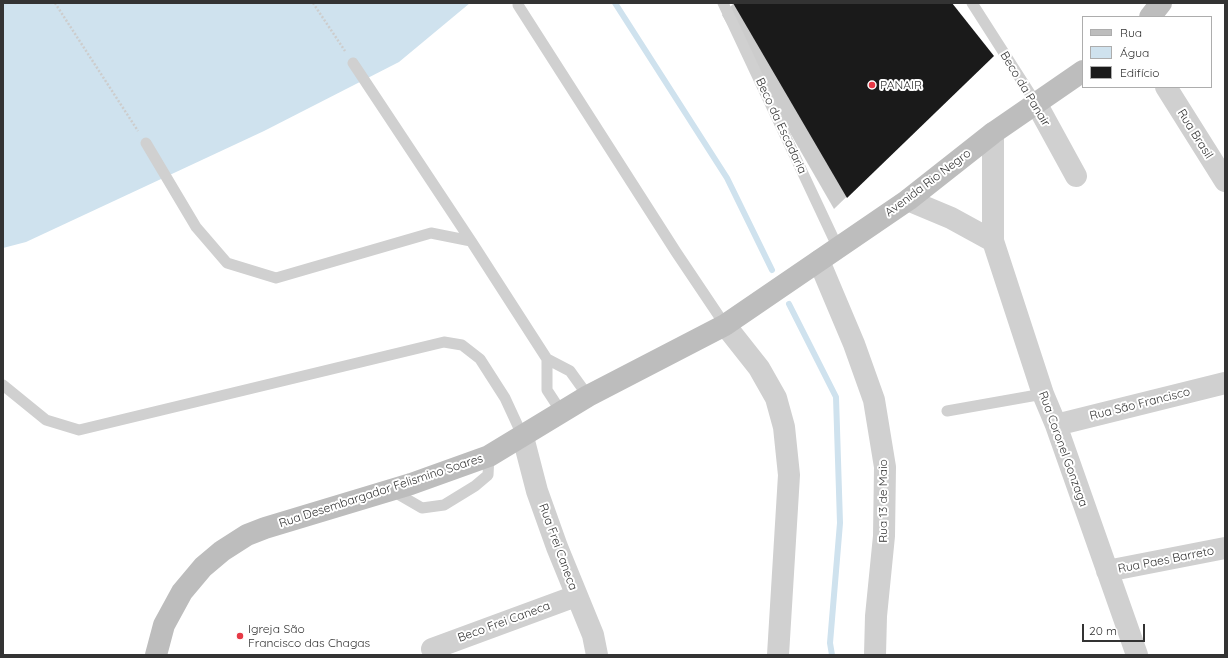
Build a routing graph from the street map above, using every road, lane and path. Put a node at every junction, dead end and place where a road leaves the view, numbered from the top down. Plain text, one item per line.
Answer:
1 (55, 3) edge
2 (314, 3) edge
3 (724, 3) edge
4 (972, 3) edge
5 (1161, 3) edge
6 (518, 5) dead end
7 (1151, 16) edge
8 (353, 63) joint
9 (1082, 72) edge
10 (1167, 88) edge
11 (1036, 103) junction
12 (993, 133) junction
13 (146, 143) joint
14 (1076, 176) dead end
15 (1225, 181) edge
16 (908, 200) junction
17 (471, 241) junction
18 (993, 242) junction
19 (838, 248) junction
20 (818, 261) junction
21 (772, 293) joint
22 (725, 325) junction
23 (548, 359) junction
24 (1225, 383) edge
25 (3, 385) edge
26 (1043, 394) junction
27 (588, 396) junction
28 (947, 412) dead end
29 (562, 413) junction
30 (1056, 425) junction
31 (523, 437) junction
32 (489, 456) junction
33 (391, 490) junction
34 (1225, 548) edge
35 (1107, 571) junction
36 (576, 596) junction
37 (432, 649) dead end
38 (156, 655) edge
39 (597, 655) edge
40 (778, 655) edge
41 (875, 655) edge
42 (1137, 655) edge

1 - 13 path
2 - 8 path
3 - 19 lane, Beco da Escadaria
4 - 11 lane, Beco da Panair
5 - 7 street
6 - 22 lane
8 - 17 lane
9 - 11 street, Avenida Rio Negro
10 - 15 street, Rua Brasil
11 - 12 street, Avenida Rio Negro
11 - 14 street, Beco da Panair
12 - 16 street, Avenida Rio Negro
12 - 18 street, Rua Coronel Gonzaga
13 - 17 lane
16 - 18 street
16 - 19 street, Avenida Rio Negro
17 - 23 lane
18 - 26 street, Rua Coronel Gonzaga
19 - 20 street, Avenida Rio Negro
20 - 21 street, Avenida Rio Negro
20 - 41 street, Rua 13 de Maio
21 - 22 street, Rua Desembargador Felismino Soares
22 - 27 street, Rua Desembargador Felismino Soares
22 - 40 street
23 - 27 lane
23 - 29 lane
24 - 30 street, Rua São Francisco
25 - 31 lane
26 - 28 lane
26 - 30 street, Rua Coronel Gonzaga
27 - 29 street, Rua Desembargador Felismino Soares
29 - 31 street, Rua Desembargador Felismino Soares
30 - 35 street, Rua Coronel Gonzaga
31 - 32 street, Rua Desembargador Felismino Soares
31 - 36 street, Rua Frei Caneca
32 - 33 street, Rua Desembargador Felismino Soares
32 - 33 lane
33 - 38 street, Rua Desembargador Felismino Soares
34 - 35 street, Rua Paes Barreto
35 - 42 street, Rua Coronel Gonzaga
36 - 37 street, Beco Frei Caneca
36 - 39 street, Rua Frei Caneca

